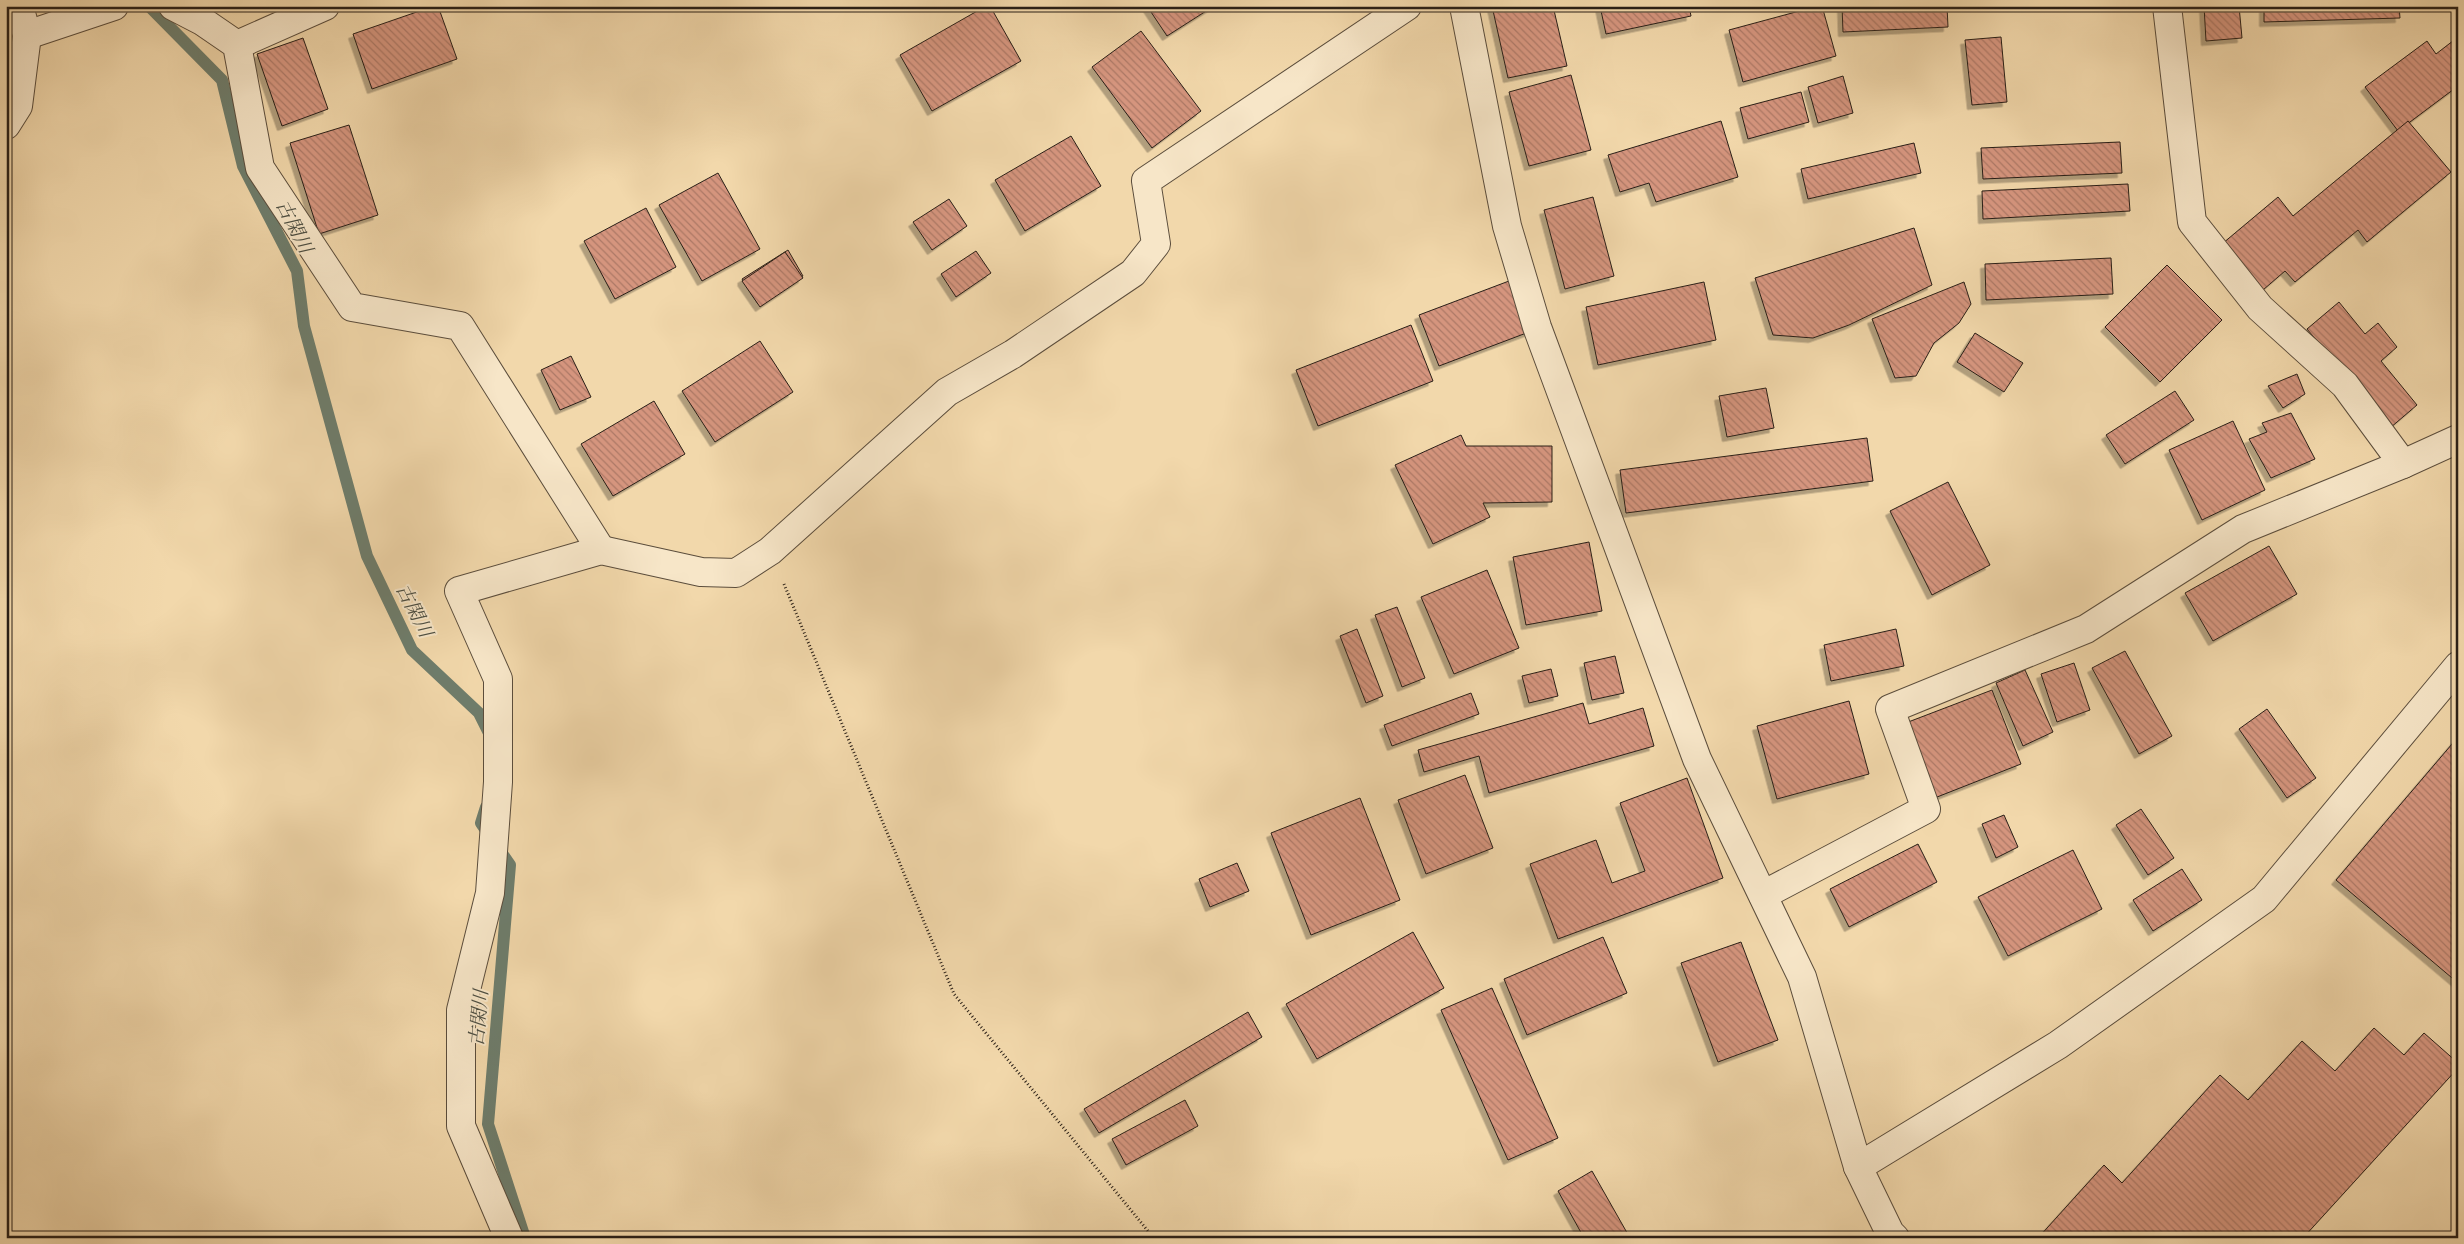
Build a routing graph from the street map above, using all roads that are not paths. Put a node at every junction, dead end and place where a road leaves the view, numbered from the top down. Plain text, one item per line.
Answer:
1 (19, 6) edge
2 (114, 6) edge
3 (172, 6) edge
4 (325, 6) edge
5 (1407, 6) edge
6 (1464, 6) edge
7 (2167, 6) edge
8 (27, 35) junction
9 (237, 45) junction
10 (6, 124) edge
11 (2458, 439) edge
12 (2403, 464) junction
13 (601, 550) junction
14 (2458, 666) edge
15 (1763, 895) junction
16 (1858, 1167) junction
17 (509, 1238) edge
18 (1895, 1238) edge

1 - 8 street
2 - 8 street
3 - 9 street
4 - 9 street
5 - 13 street
6 - 15 street
7 - 12 street
8 - 10 street
9 - 13 street
11 - 12 street
12 - 15 street
13 - 17 street
14 - 16 street
15 - 16 street
16 - 18 street

